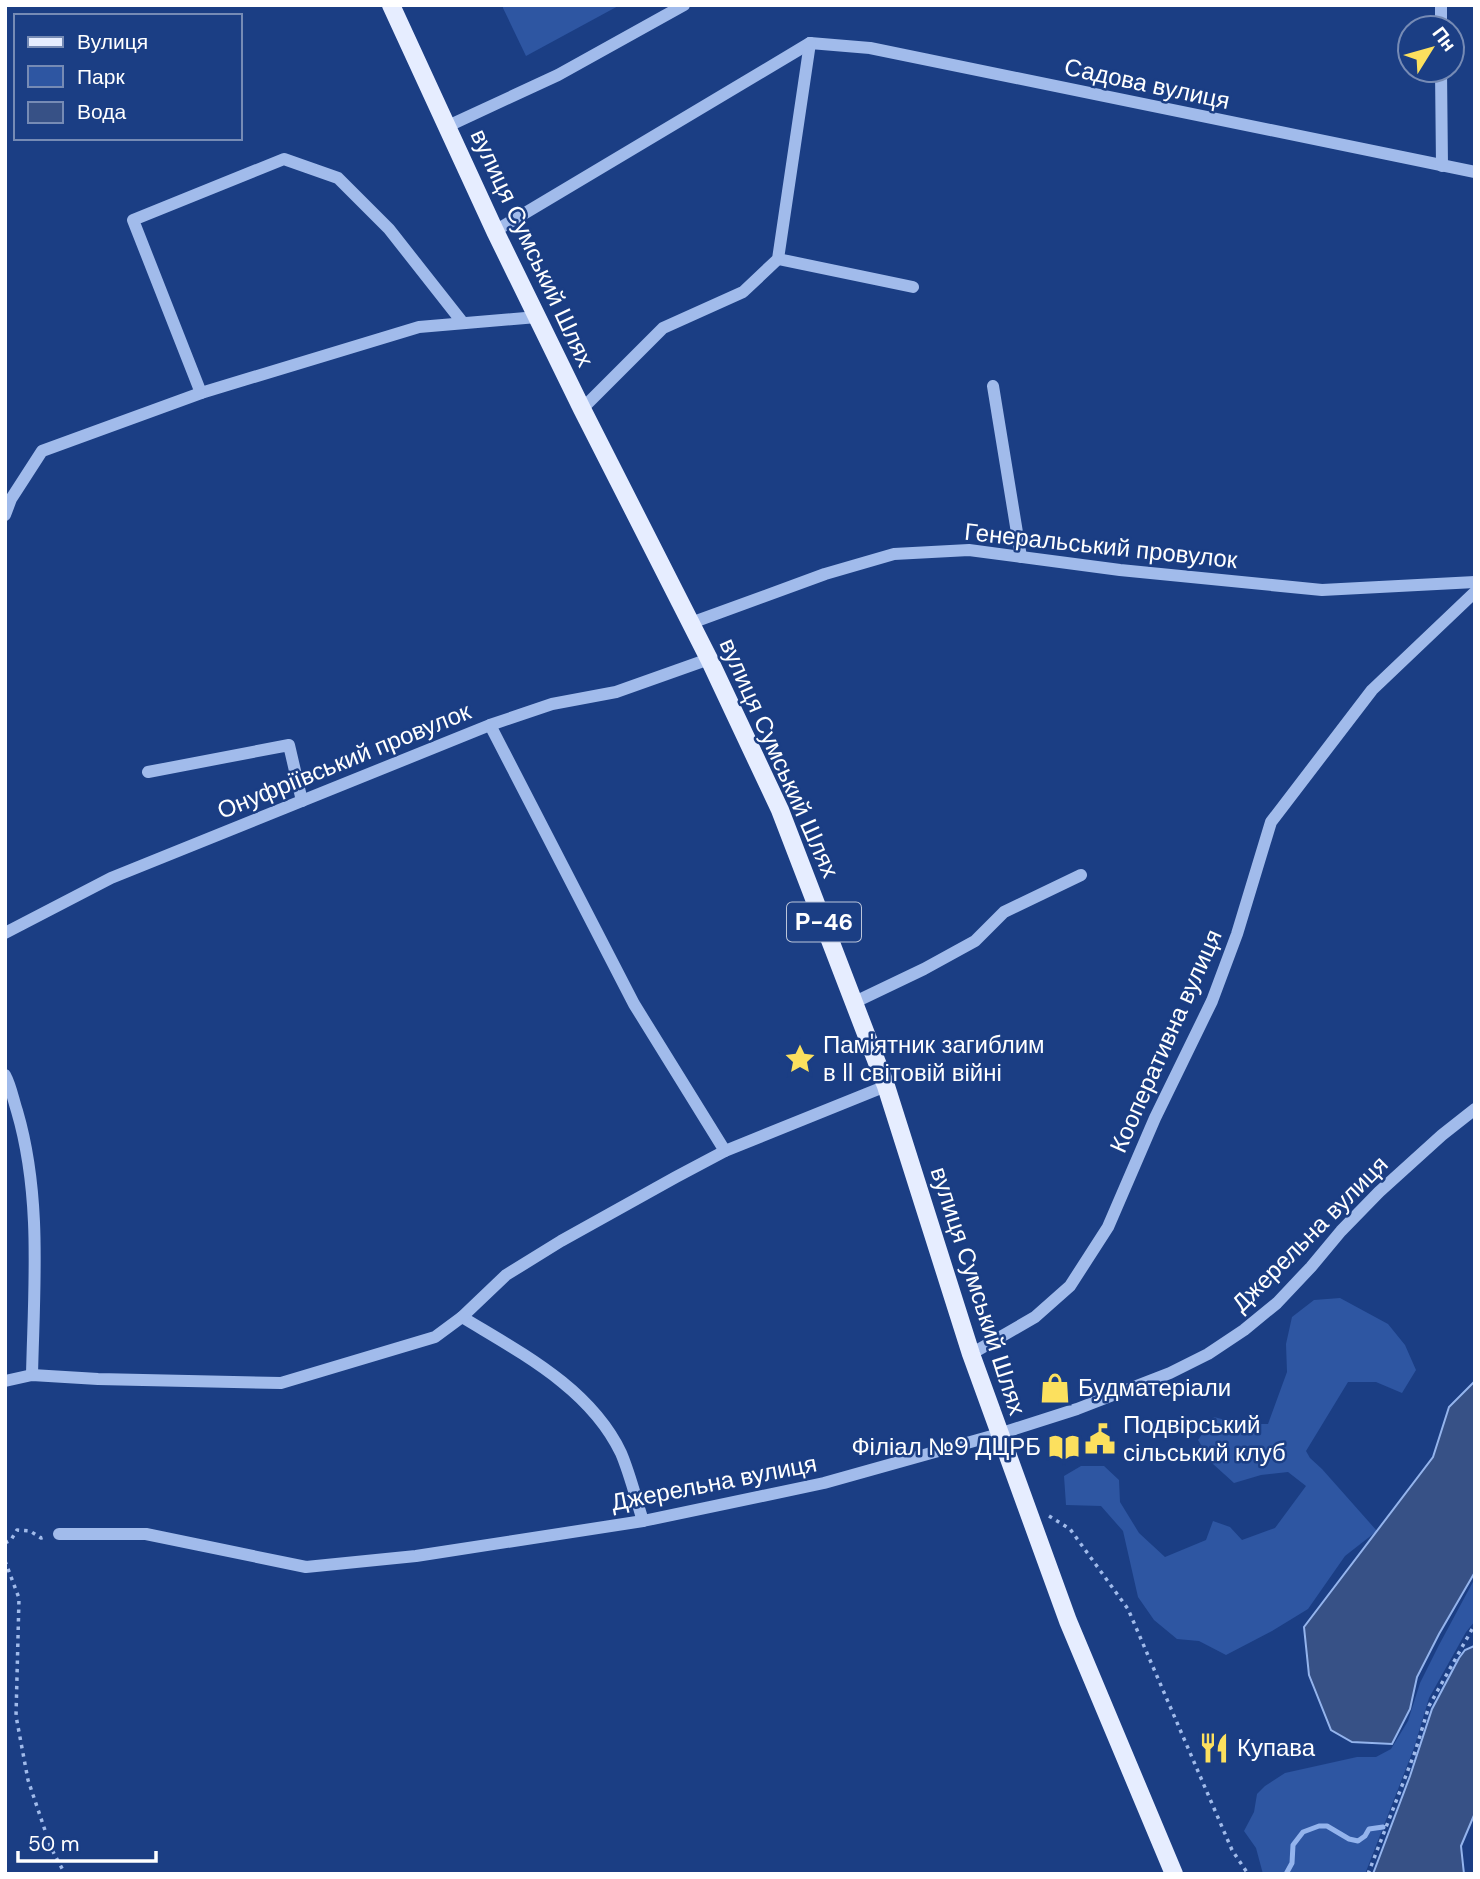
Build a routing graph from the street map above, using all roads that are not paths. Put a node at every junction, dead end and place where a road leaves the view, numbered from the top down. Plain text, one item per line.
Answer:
1 (391, 5) edge
2 (684, 5) edge
3 (810, 43) junction
4 (1441, 84) edge
5 (448, 126) junction
6 (1442, 166) junction
7 (1475, 172) edge
8 (495, 231) junction
9 (778, 259) junction
10 (914, 287) dead end
11 (537, 317) junction
12 (463, 323) junction
13 (993, 386) dead end
14 (201, 393) junction
15 (582, 409) junction
16 (5, 515) edge
17 (1021, 557) junction
18 (1475, 582) edge
19 (1475, 592) edge
20 (691, 623) junction
21 (709, 659) junction
22 (490, 724) junction
23 (148, 772) dead end
24 (300, 794) junction
25 (1081, 875) dead end
26 (5, 933) edge
27 (855, 1002) junction
28 (5, 1075) edge
29 (886, 1086) junction
30 (1475, 1109) edge
31 (725, 1151) junction
32 (463, 1317) junction
33 (971, 1354) junction
34 (32, 1375) junction
35 (5, 1381) edge
36 (999, 1434) junction
37 (643, 1521) junction
38 (60, 1534) road end
39 (1174, 1874) edge

1 - 5 main road, вулиця Сумський Шлях / Р-46
2 - 5 street
3 - 6 street, Садова вулиця
3 - 8 street
3 - 9 street
4 - 6 street
5 - 8 main road, вулиця Сумський Шлях / Р-46
6 - 7 street, Садова вулиця
8 - 11 main road, вулиця Сумський Шлях / Р-46
9 - 10 street
9 - 15 street
11 - 12 street
11 - 15 main road, вулиця Сумський Шлях / Р-46
12 - 14 street
12 - 14 street
13 - 17 street
14 - 16 street
15 - 20 main road, вулиця Сумський Шлях / Р-46
17 - 18 street, Генеральський провулок
17 - 20 street, Генеральський провулок
19 - 33 street, Кооперативна вулиця
20 - 21 main road, вулиця Сумський Шлях / Р-46
21 - 22 street, Онуфріївський провулок
21 - 27 main road, вулиця Сумський Шлях / Р-46
22 - 24 street, Онуфріївський провулок
22 - 31 street
23 - 24 street
24 - 26 street, Онуфріївський провулок
25 - 27 street
27 - 29 main road, вулиця Сумський Шлях / Р-46
28 - 34 street
29 - 31 street
29 - 33 main road, вулиця Сумський Шлях / Р-46
30 - 36 street, Джерельна вулиця
31 - 32 street
32 - 34 street
32 - 37 street
33 - 36 main road, вулиця Сумський Шлях / Р-46
34 - 35 street
36 - 37 street, Джерельна вулиця
36 - 39 main road, вулиця Сумський Шлях / Р-46
37 - 38 street, Джерельна вулиця

